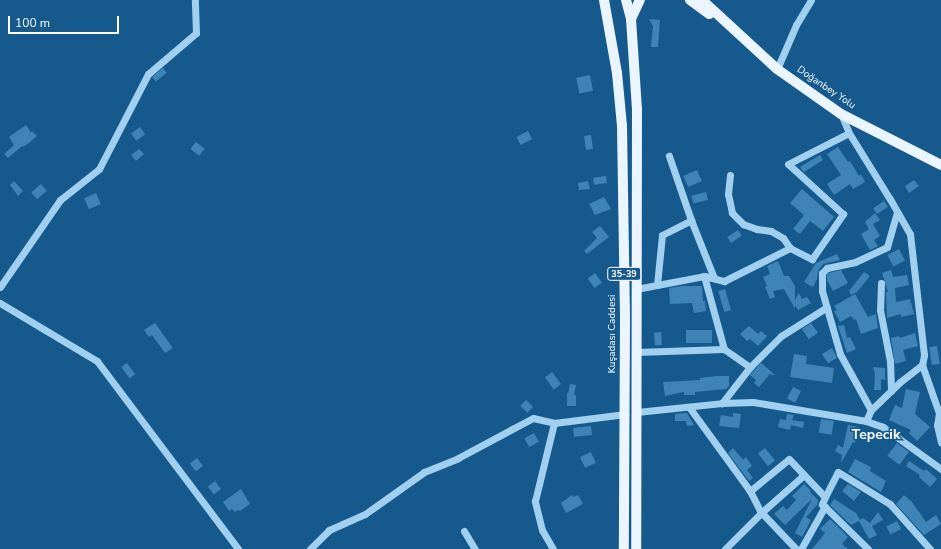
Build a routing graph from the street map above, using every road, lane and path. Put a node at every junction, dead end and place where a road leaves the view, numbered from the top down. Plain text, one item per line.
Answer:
1 (195, 0) edge
2 (604, 0) edge
3 (626, 0) edge
4 (640, 0) edge
5 (690, 0) edge
6 (702, 0) edge
7 (811, 0) edge
8 (631, 19) junction
9 (747, 43) junction
10 (777, 68) junction
11 (841, 114) junction
12 (849, 133) junction
13 (669, 156) dead end
14 (941, 165) edge
15 (730, 176) dead end
16 (897, 212) junction
17 (691, 220) junction
18 (790, 248) junction
19 (704, 276) junction
20 (714, 278) junction
21 (881, 283) dead end
22 (657, 285) junction
23 (0, 287) edge
24 (636, 289) junction
25 (0, 303) edge
26 (827, 307) junction
27 (724, 349) junction
28 (637, 352) junction
29 (922, 365) junction
30 (750, 367) junction
31 (891, 391) junction
32 (722, 403) junction
33 (689, 407) junction
34 (871, 410) junction
35 (637, 412) junction
36 (625, 414) junction
37 (940, 414) edge
38 (866, 421) junction
39 (554, 423) junction
40 (941, 443) edge
41 (941, 469) edge
42 (804, 475) junction
43 (750, 491) junction
44 (824, 497) junction
45 (825, 506) junction
46 (762, 512) junction
47 (464, 531) dead end
48 (238, 549) edge
49 (310, 549) edge
50 (474, 549) edge
51 (552, 549) edge
52 (624, 549) edge
53 (636, 549) edge
54 (725, 549) edge
55 (796, 549) edge
56 (801, 549) edge
57 (868, 549) edge
58 (930, 549) edge

1 - 23 street
2 - 36 main road, Kuşadası Caddesi / 35-39
3 - 8 main road, 35-39
4 - 8 main road
5 - 9 main road
6 - 9 main road
7 - 10 street
8 - 24 main road, 35-39
9 - 10 main road, Doğanbey Yolu
10 - 11 main road, Doğanbey Yolu
11 - 12 street
11 - 14 main road, Doğanbey Yolu
12 - 16 street
12 - 18 street
13 - 17 street
15 - 18 street
16 - 26 street
16 - 29 street
17 - 20 street
17 - 22 street
18 - 20 street
19 - 20 street
19 - 22 street
19 - 27 street
21 - 31 street
22 - 24 street
24 - 28 main road, 35-39
25 - 48 street
26 - 30 street
26 - 34 street
27 - 28 street
27 - 30 street
28 - 35 main road, 35-39
29 - 31 street
29 - 37 street
30 - 32 street
31 - 34 street
32 - 33 street
32 - 38 street
33 - 35 street
33 - 43 street
34 - 38 street
35 - 53 main road, 35-39
36 - 39 street
36 - 52 main road, Kuşadası Caddesi / 35-39
37 - 40 street
38 - 41 street
39 - 49 street
39 - 51 street
42 - 43 street
42 - 44 street
42 - 46 street
43 - 46 street
44 - 45 street
44 - 58 street
45 - 56 street
45 - 57 street
46 - 54 street
46 - 55 street
47 - 50 street

